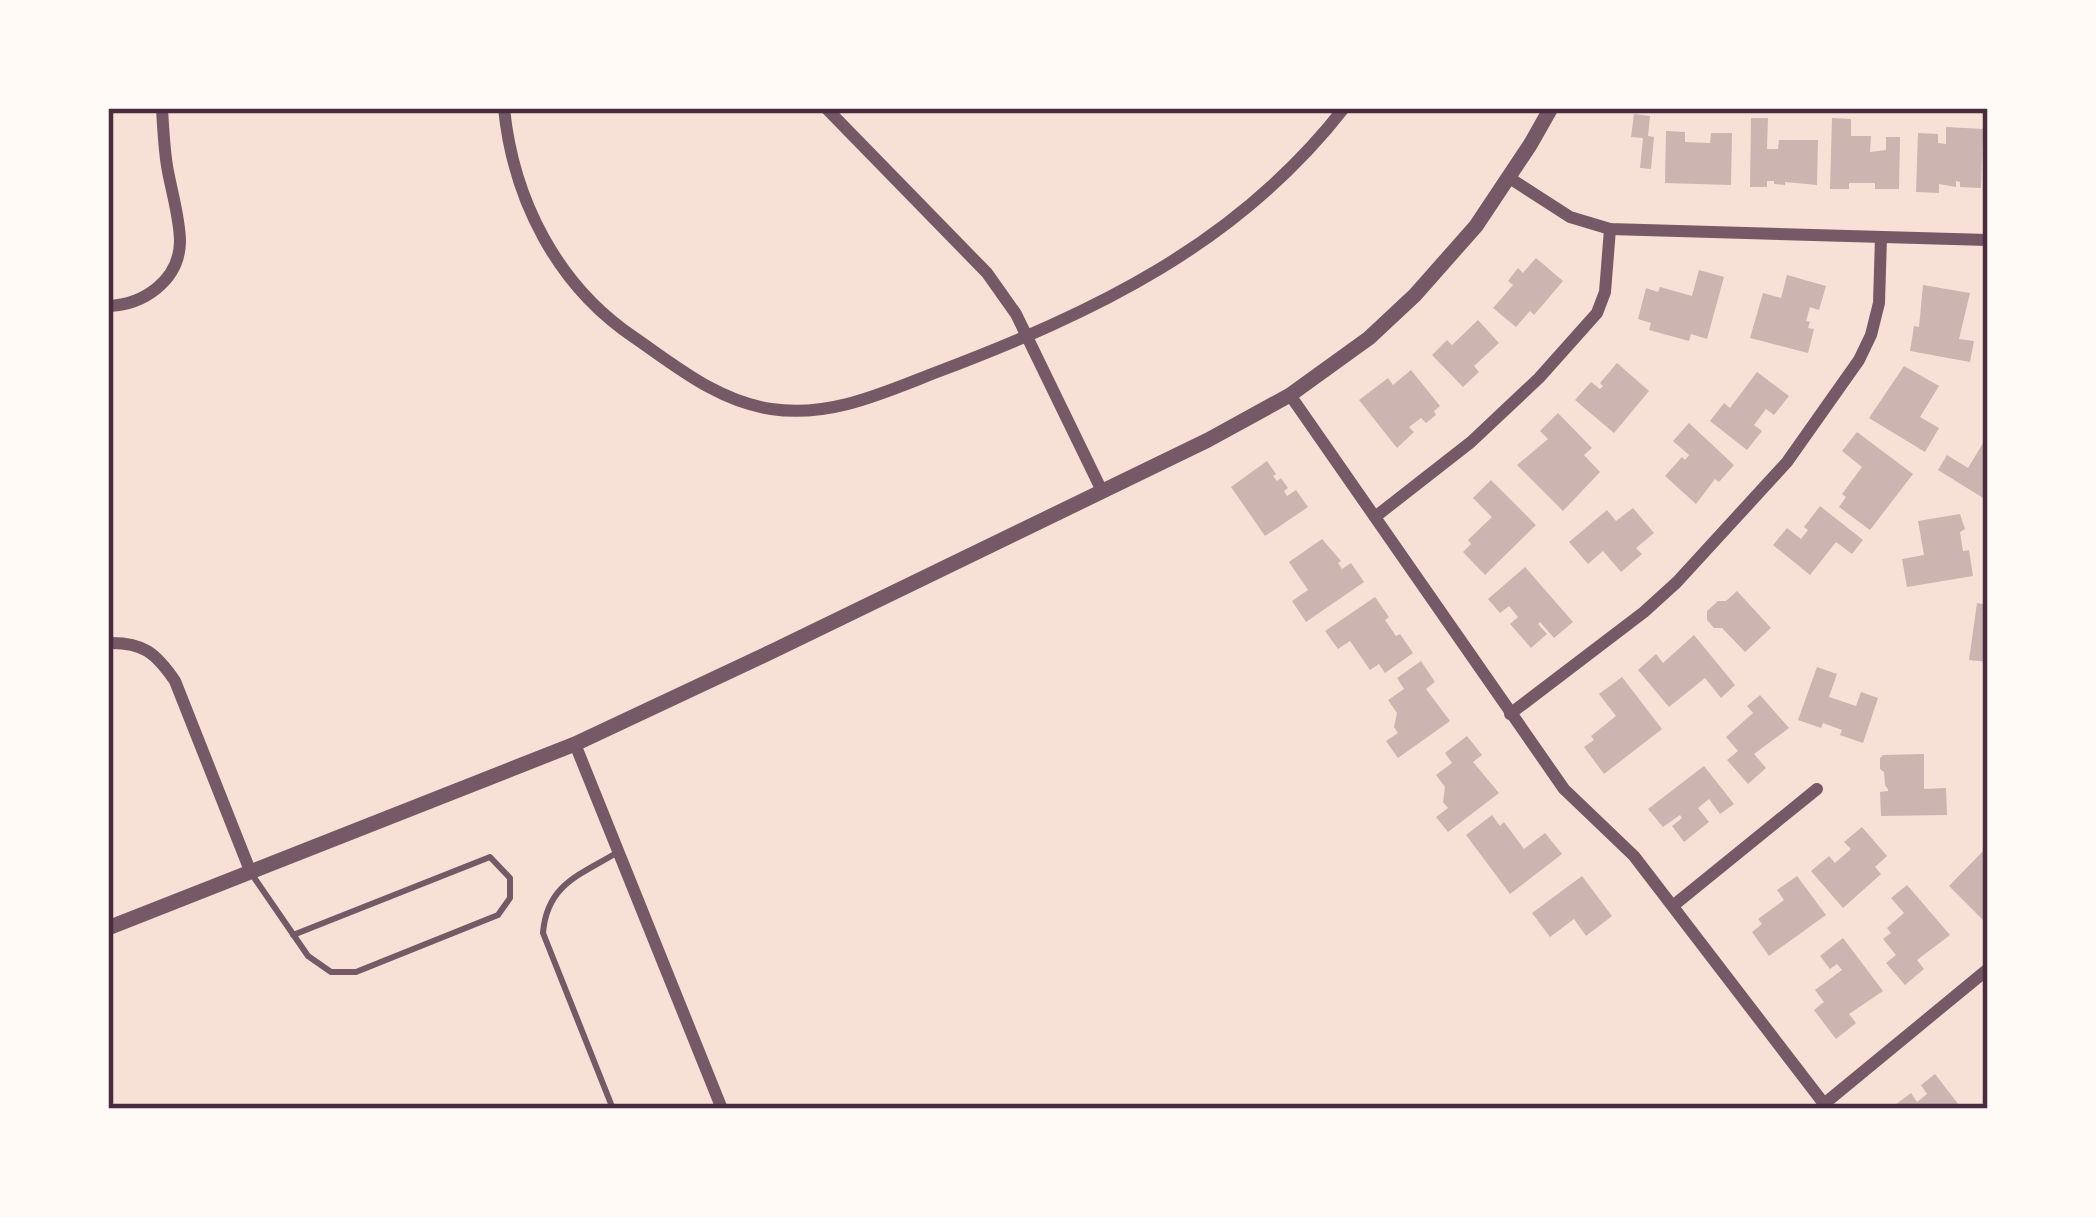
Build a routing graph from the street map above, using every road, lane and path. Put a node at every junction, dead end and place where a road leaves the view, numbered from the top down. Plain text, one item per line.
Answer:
1 (162, 108) edge
2 (505, 108) edge
3 (826, 108) edge
4 (1344, 108) edge
5 (1551, 108) edge
6 (1508, 177) junction
7 (1610, 229) junction
8 (1881, 237) junction
9 (1988, 240) edge
10 (108, 306) edge
11 (1028, 338) junction
12 (1290, 394) junction
13 (1102, 491) junction
14 (1376, 517) junction
15 (108, 643) edge
16 (1510, 714) junction
17 (575, 744) junction
18 (1816, 789) dead end
19 (619, 852) junction
20 (251, 873) junction
21 (1674, 905) junction
22 (108, 928) edge
23 (293, 934) junction
24 (1988, 969) edge
25 (1826, 1106) edge
26 (614, 1109) edge
27 (722, 1109) edge

1 - 10 street
2 - 11 street
3 - 11 street
4 - 11 street
5 - 6 street
6 - 7 street
6 - 12 street
7 - 8 street
7 - 14 street
8 - 9 street
8 - 16 street
11 - 13 street
12 - 13 street
12 - 14 street
13 - 17 street
14 - 16 street
15 - 20 street
16 - 21 street
17 - 19 street
17 - 20 street
18 - 21 street
19 - 26 lane
19 - 27 street
20 - 22 street
20 - 23 lane
21 - 25 street
23 - 23 lane
24 - 25 street

